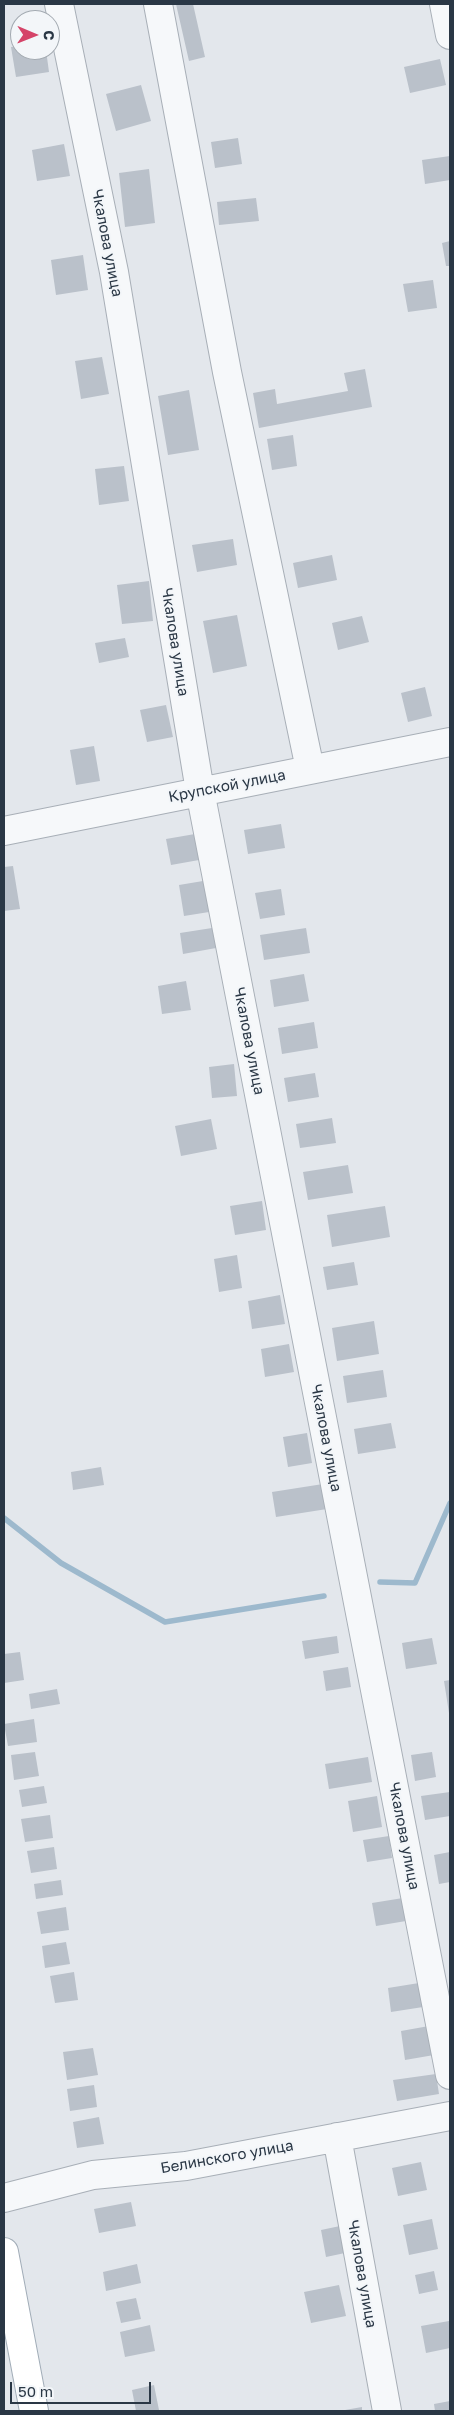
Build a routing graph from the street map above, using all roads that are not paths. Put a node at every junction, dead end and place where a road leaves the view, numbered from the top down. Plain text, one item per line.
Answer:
1 (60, 4) edge
2 (158, 4) edge
3 (444, 4) edge
4 (450, 35) edge
5 (450, 742) edge
6 (310, 769) junction
7 (200, 791) junction
8 (4, 831) edge
9 (450, 2076) edge
10 (450, 2116) edge
11 (337, 2137) junction
12 (4, 2198) edge
13 (4, 2252) edge
14 (34, 2411) edge
15 (387, 2411) edge

1 - 7 street, Чкалова улица
2 - 6 street
3 - 4 street
5 - 6 street, Крупской улица
6 - 7 street, Крупской улица
7 - 8 street, Крупской улица
7 - 9 street, Чкалова улица
10 - 11 street, Белинского улица
11 - 12 street, Белинского улица
11 - 15 street, Чкалова улица
13 - 14 main road

